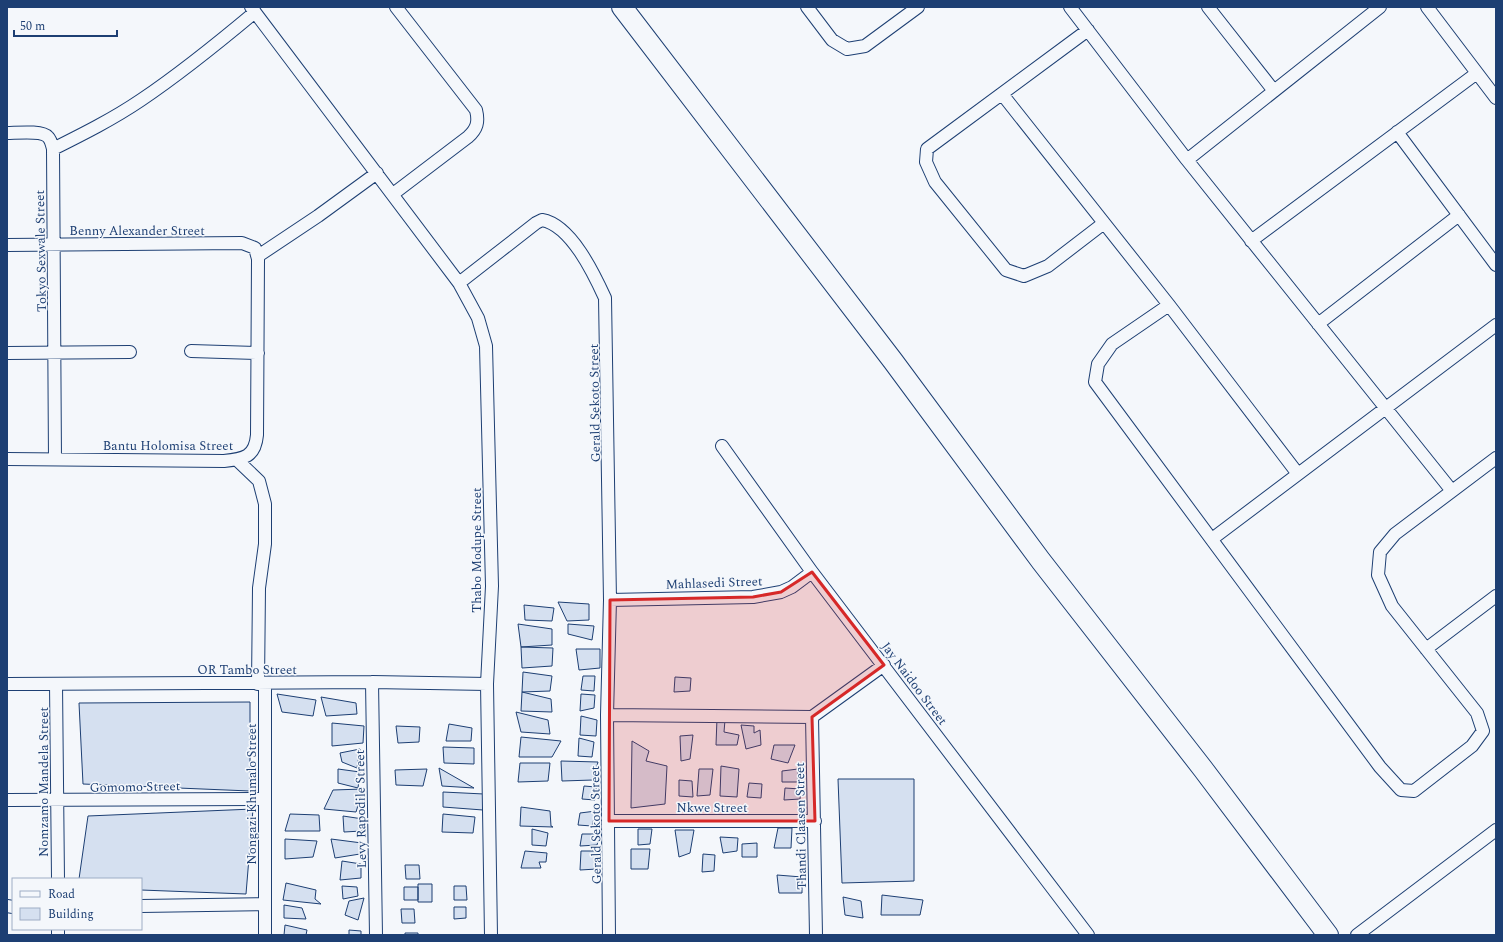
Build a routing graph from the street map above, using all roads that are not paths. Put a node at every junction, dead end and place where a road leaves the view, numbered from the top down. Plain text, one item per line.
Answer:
1 (396, 7) edge
2 (622, 7) edge
3 (807, 7) edge
4 (918, 7) edge
5 (1070, 7) edge
6 (1208, 7) edge
7 (1380, 7) edge
8 (1427, 7) edge
9 (253, 9) edge
10 (1088, 30) junction
11 (1477, 73) junction
12 (1274, 91) junction
13 (1002, 94) junction
14 (1496, 98) edge
15 (1397, 132) junction
16 (7, 133) edge
17 (53, 149) junction
18 (1187, 160) junction
19 (377, 173) junction
20 (393, 194) junction
21 (1459, 215) junction
22 (1104, 223) junction
23 (1252, 241) junction
24 (53, 244) junction
25 (7, 245) edge
26 (258, 257) junction
27 (1496, 265) edge
28 (459, 283) junction
29 (1169, 305) junction
30 (1318, 324) junction
31 (1496, 326) edge
32 (130, 352) dead end
33 (191, 352) dead end
34 (7, 353) edge
35 (55, 353) junction
36 (258, 353) junction
37 (1386, 409) junction
38 (722, 446) dead end
39 (1496, 458) edge
40 (56, 459) junction
41 (7, 460) edge
42 (237, 460) junction
43 (1298, 474) junction
44 (1452, 491) junction
45 (1212, 539) junction
46 (812, 572) junction
47 (1496, 596) edge
48 (610, 600) junction
49 (1426, 649) junction
50 (884, 665) junction
51 (372, 682) junction
52 (7, 684) edge
53 (56, 684) junction
54 (262, 684) junction
55 (487, 684) junction
56 (607, 715) junction
57 (812, 717) junction
58 (264, 799) junction
59 (7, 800) edge
60 (58, 801) junction
61 (609, 821) junction
62 (815, 821) junction
63 (1496, 830) edge
64 (58, 878) edge
65 (265, 904) junction
66 (142, 906) edge
67 (265, 935) edge
68 (376, 935) edge
69 (491, 935) edge
70 (609, 935) edge
71 (816, 935) edge
72 (1088, 935) edge
73 (1328, 935) edge
74 (1357, 935) edge

1 - 20 street
2 - 73 main road
3 - 4 street
5 - 10 street
6 - 12 street
7 - 12 street
8 - 11 street
9 - 17 street
9 - 19 street, Thabo Modupe Street
10 - 13 street
10 - 18 street
11 - 14 street
11 - 15 street
12 - 18 street
13 - 22 street
13 - 22 street
15 - 21 street
15 - 23 street
16 - 17 street
17 - 24 street, Tokyo Sexwale Street
18 - 23 street
19 - 20 street, Thabo Modupe Street
19 - 26 street
20 - 28 street, Thabo Modupe Street
21 - 27 street
21 - 30 street
22 - 29 street
23 - 30 street
24 - 25 street, Benny Alexander Street
24 - 26 street, Benny Alexander Street
24 - 35 street, Tokyo Sexwale Street
26 - 36 street, Bantu Holomisa Street
28 - 48 street, Gerald Sekoto Street
28 - 55 street, Thabo Modupe Street
29 - 43 street
29 - 45 street
30 - 37 street
31 - 37 street
32 - 35 street
33 - 36 street
34 - 35 street
35 - 40 street, Tokyo Sexwale Street
36 - 42 street, Bantu Holomisa Street
37 - 43 street
37 - 44 street
38 - 46 street, Jay Naidoo Street
39 - 44 street
40 - 41 street, Bantu Holomisa Street
40 - 42 street, Bantu Holomisa Street
42 - 54 street, Nongazi Khumalo Street
43 - 45 street
44 - 49 street
45 - 49 street
46 - 48 street, Mahlasedi Street
46 - 50 street, Jay Naidoo Street
47 - 49 street
48 - 56 street, Gerald Sekoto Street
50 - 57 street
50 - 72 street, Jay Naidoo Street
51 - 54 street, OR Tambo Street
51 - 55 street, OR Tambo Street
51 - 68 street, Levy Rapodile Street
52 - 53 street, OR Tambo Street
53 - 54 street, OR Tambo Street
53 - 60 street, Nomzamo Mandela Street
54 - 58 street, Nongazi Khumalo Street
55 - 69 street, Thabo Modupe Street
56 - 57 street
56 - 61 street, Gerald Sekoto Street
57 - 62 street, Thandi Claasen Street
58 - 60 street, Gomomo Street
58 - 65 street, Nongazi Khumalo Street
59 - 60 street, Gomomo Street
60 - 64 street, Nomzamo Mandela Street
61 - 62 street, Nkwe Street
61 - 70 street, Gerald Sekoto Street
62 - 71 street, Thandi Claasen Street
63 - 74 street
65 - 66 street
65 - 67 street, Nongazi Khumalo Street

